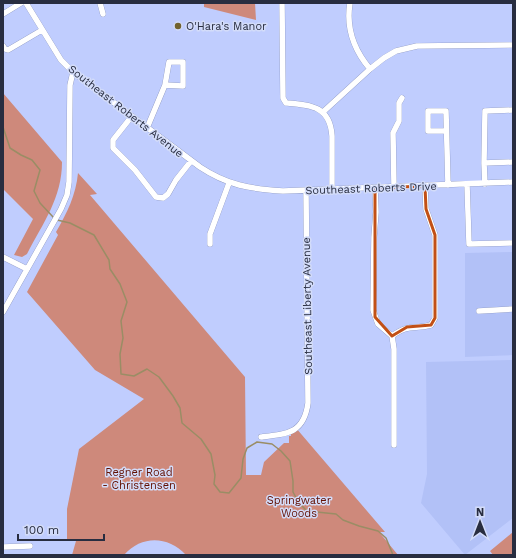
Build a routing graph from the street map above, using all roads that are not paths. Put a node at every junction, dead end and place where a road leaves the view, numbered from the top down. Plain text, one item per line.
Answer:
1 (22, 3) edge
2 (26, 3) edge
3 (100, 3) edge
4 (282, 3) edge
5 (350, 3) edge
6 (3, 14) edge
7 (103, 14) dead end
8 (42, 30) junction
9 (513, 45) edge
10 (3, 46) edge
11 (370, 69) junction
12 (73, 72) junction
13 (166, 85) junction
14 (402, 98) dead end
15 (513, 110) edge
16 (323, 112) junction
17 (132, 116) junction
18 (147, 128) junction
19 (446, 131) junction
20 (191, 160) junction
21 (513, 162) edge
22 (484, 163) junction
23 (513, 182) edge
24 (229, 183) junction
25 (467, 184) junction
26 (485, 184) junction
27 (448, 185) junction
28 (425, 186) junction
29 (394, 187) junction
30 (375, 188) junction
31 (332, 189) junction
32 (306, 190) junction
33 (210, 244) dead end
34 (513, 244) edge
35 (3, 257) edge
36 (27, 269) junction
37 (513, 309) edge
38 (479, 311) dead end
39 (3, 312) edge
40 (392, 336) junction
41 (261, 437) dead end
42 (394, 445) dead end
43 (30, 546) dead end
44 (3, 547) edge

1 - 6 street
2 - 8 street, Southeast Roberts Avenue
3 - 7 street
4 - 16 street
5 - 11 street
8 - 10 street
8 - 12 street, Southeast Roberts Avenue
9 - 11 street
11 - 16 street
12 - 17 street, Southeast Roberts Avenue
12 - 36 street
13 - 13 street
13 - 18 street
14 - 29 street
15 - 22 street
16 - 31 street
17 - 18 street, Southeast Roberts Avenue
17 - 20 street
18 - 20 street, Southeast Roberts Avenue
19 - 19 street
19 - 27 street
20 - 24 street, Southeast Roberts Avenue
21 - 22 street
22 - 26 street
23 - 26 street, Southeast Roberts Drive
24 - 32 street, Southeast Roberts Drive
24 - 33 street
25 - 26 street, Southeast Roberts Drive
25 - 27 street, Southeast Roberts Drive
25 - 34 street
27 - 28 street, Southeast Roberts Drive
28 - 29 street, Southeast Roberts Drive
28 - 40 street
29 - 30 street, Southeast Roberts Drive
30 - 31 street, Southeast Roberts Drive
30 - 40 street
31 - 32 street, Southeast Roberts Drive
32 - 41 street, Southeast Liberty Avenue
35 - 36 street
36 - 39 street
37 - 38 street
40 - 42 street
43 - 44 street

